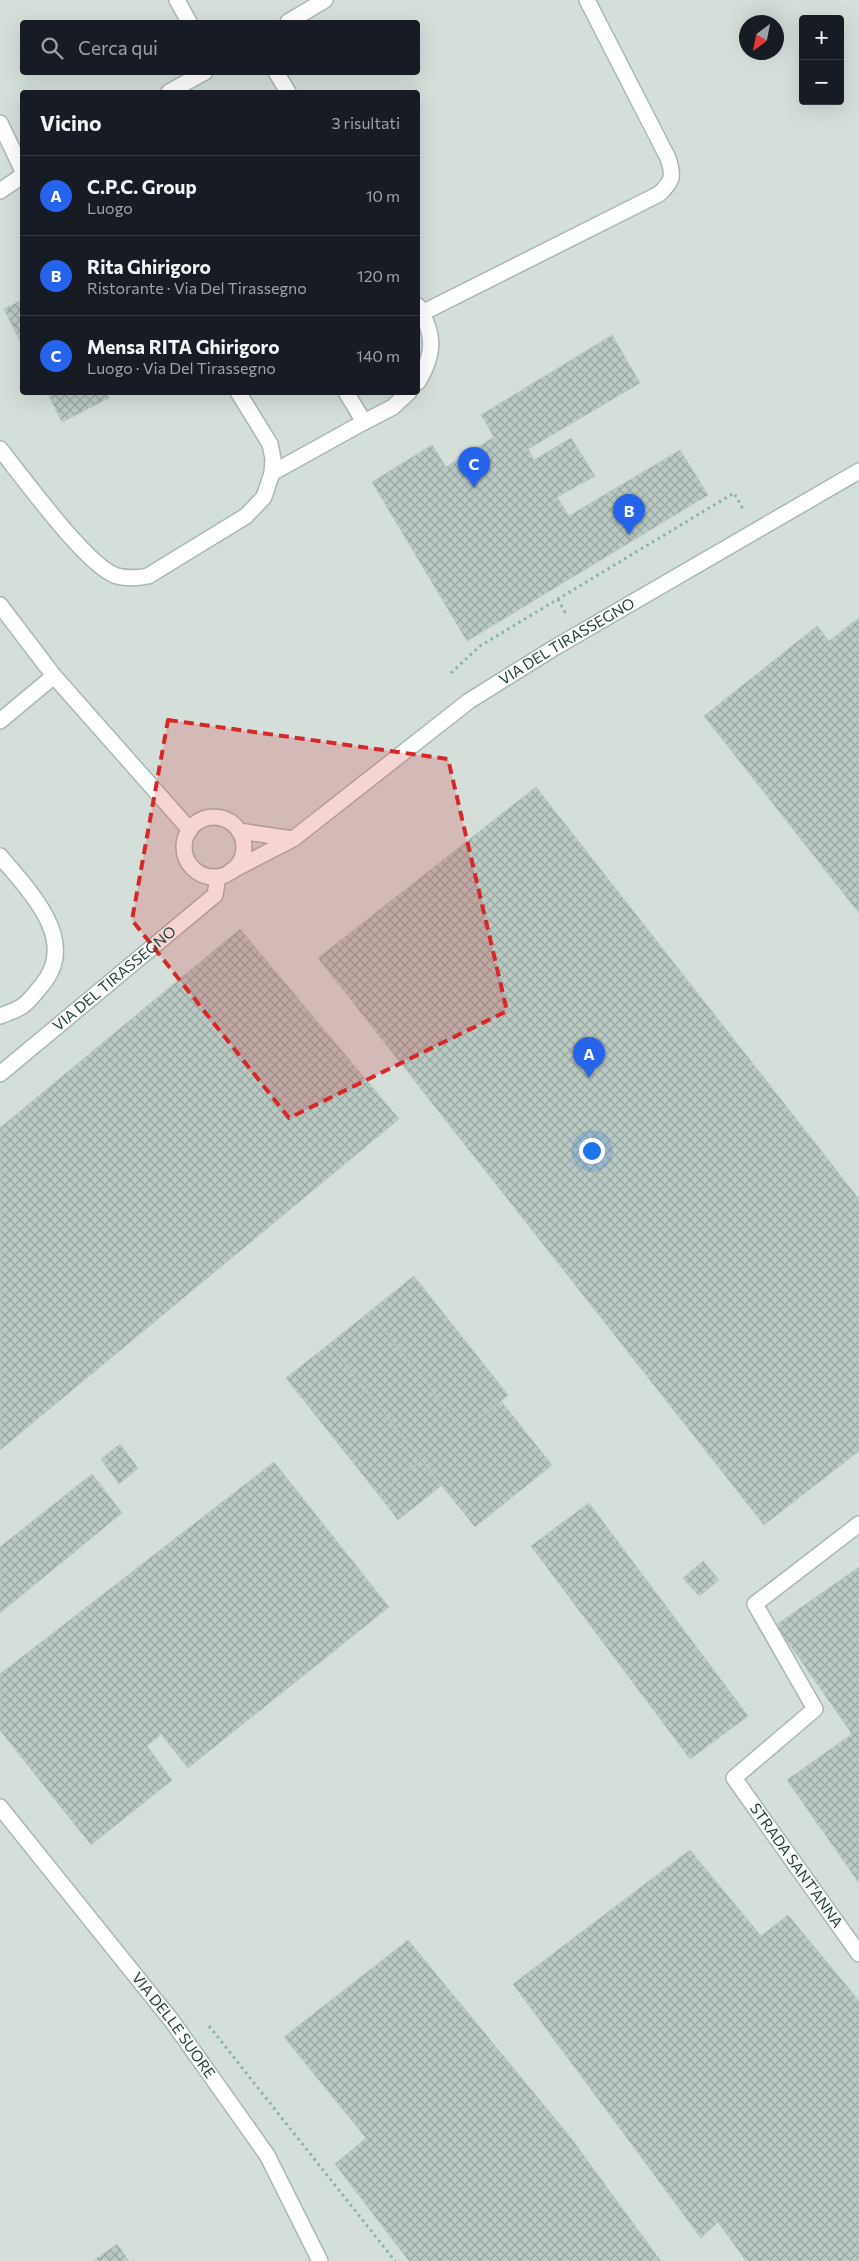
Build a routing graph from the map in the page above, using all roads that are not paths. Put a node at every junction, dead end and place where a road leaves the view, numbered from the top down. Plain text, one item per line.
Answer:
1 (177, 0) edge
2 (325, 0) edge
3 (587, 0) edge
4 (188, 20) edge
5 (291, 20) edge
6 (200, 75) edge
7 (278, 75) edge
8 (173, 90) edge
9 (287, 90) edge
10 (0, 123) edge
11 (20, 166) edge
12 (20, 177) edge
13 (0, 191) edge
14 (420, 310) edge
15 (420, 378) edge
16 (240, 395) edge
17 (348, 395) edge
18 (406, 395) edge
19 (364, 422) junction
20 (0, 449) edge
21 (859, 471) edge
22 (272, 473) junction
23 (0, 605) edge
24 (54, 676) junction
25 (0, 721) edge
26 (190, 830) junction
27 (239, 831) junction
28 (293, 839) junction
29 (0, 856) edge
30 (225, 874) junction
31 (0, 1016) edge
32 (0, 1074) edge
33 (859, 1524) edge
34 (0, 1807) edge
35 (859, 1954) edge
36 (320, 2261) edge

1 - 4 street
2 - 5 street
3 - 14 street
6 - 8 street
7 - 9 street
10 - 11 street
12 - 13 street
14 - 15 street
16 - 22 street
17 - 19 street
18 - 19 street
19 - 22 street
20 - 22 street
21 - 28 street, VIA DEL TIRASSEGNO
23 - 24 street
24 - 25 street
24 - 26 street
26 - 27 street
26 - 30 street
27 - 28 street
27 - 30 street
28 - 30 street
29 - 31 street
30 - 32 street, VIA DEL TIRASSEGNO
33 - 35 street, STRADA SANT'ANNA
34 - 36 street, VIA DELLE SUORE

